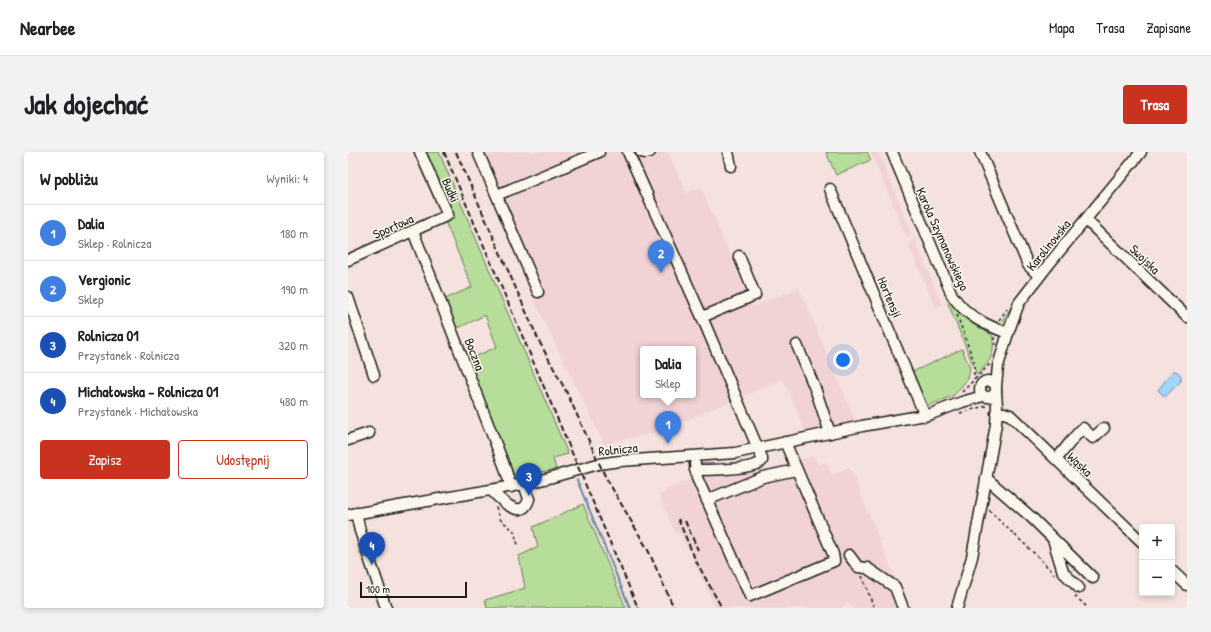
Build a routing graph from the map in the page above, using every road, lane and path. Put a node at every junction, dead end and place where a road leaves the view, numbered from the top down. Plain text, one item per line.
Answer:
1 (420, 152) edge
2 (478, 152) edge
3 (599, 152) edge
4 (628, 152) edge
5 (641, 152) edge
6 (650, 152) edge
7 (728, 152) edge
8 (892, 152) edge
9 (980, 152) edge
10 (1141, 152) edge
11 (731, 166) dead end
12 (830, 188) dead end
13 (497, 195) junction
14 (448, 215) joint
15 (1086, 220) junction
16 (413, 231) junction
17 (739, 256) dead end
18 (348, 260) edge
19 (1039, 276) junction
20 (538, 292) dead end
21 (348, 297) edge
22 (956, 312) dead end
23 (702, 317) junction
24 (1187, 317) edge
25 (1008, 333) junction
26 (797, 345) dead end
27 (998, 366) junction
28 (374, 375) dead end
29 (982, 388) junction
30 (996, 389) junction
31 (996, 413) junction
32 (925, 416) junction
33 (1104, 428) dead end
34 (369, 433) dead end
35 (830, 433) junction
36 (348, 440) edge
37 (785, 442) junction
38 (758, 448) junction
39 (695, 456) junction
40 (1056, 459) junction
41 (695, 470) junction
42 (796, 470) junction
43 (986, 478) junction
44 (524, 484) junction
45 (511, 487) junction
46 (495, 494) junction
47 (707, 500) junction
48 (982, 503) junction
49 (352, 514) edge
50 (1052, 537) junction
51 (1139, 539) edge
52 (518, 545) dead end
53 (849, 555) dead end
54 (858, 567) junction
55 (1175, 574) edge
56 (1055, 575) dead end
57 (1093, 578) dead end
58 (1187, 585) edge
59 (1076, 591) joint
60 (386, 608) edge
61 (874, 608) edge
62 (903, 608) edge
63 (957, 608) edge
64 (1088, 608) edge

1 - 14 street, Budki
2 - 13 street
3 - 13 street
4 - 23 street
5 - 6 street
7 - 11 street
8 - 25 street, Karola Szymanowskiego
9 - 19 street
10 - 15 street, Karolinowska
12 - 32 street, Hortensji
13 - 20 street
14 - 16 street, Sportowa
15 - 19 street, Karolinowska
15 - 24 street, Swojska
16 - 18 street, Sportowa
16 - 45 street, Boczna
17 - 23 street
19 - 25 street, Karolinowska
21 - 28 street
22 - 29 path
23 - 38 street
25 - 27 street, Karolinowska
26 - 35 street
27 - 29 street, Karolinowska
27 - 30 street, Karolinowska
29 - 30 street
29 - 30 street, Rolnicza
29 - 31 street
29 - 32 street, Rolnicza
30 - 31 street, Karolinowska
31 - 40 street, Wąska
31 - 43 street, Karolinowska
32 - 35 street, Rolnicza
33 - 40 street
34 - 36 street
35 - 37 street, Rolnicza
37 - 38 street, Rolnicza
37 - 42 street
38 - 39 street, Rolnicza
38 - 41 street
39 - 41 street
39 - 44 street, Rolnicza
40 - 51 street, Wąska
41 - 47 street
42 - 47 street
42 - 47 street
43 - 48 street, Karolinowska
43 - 50 street
44 - 45 street, Rolnicza
44 - 46 street
45 - 46 street, Rolnicza
46 - 49 street, Rolnicza
46 - 52 path
48 - 56 path
48 - 63 street, Karolinowska
49 - 60 street
50 - 57 street
50 - 59 street
53 - 54 street
54 - 61 path
54 - 62 street
55 - 58 street
59 - 64 path

